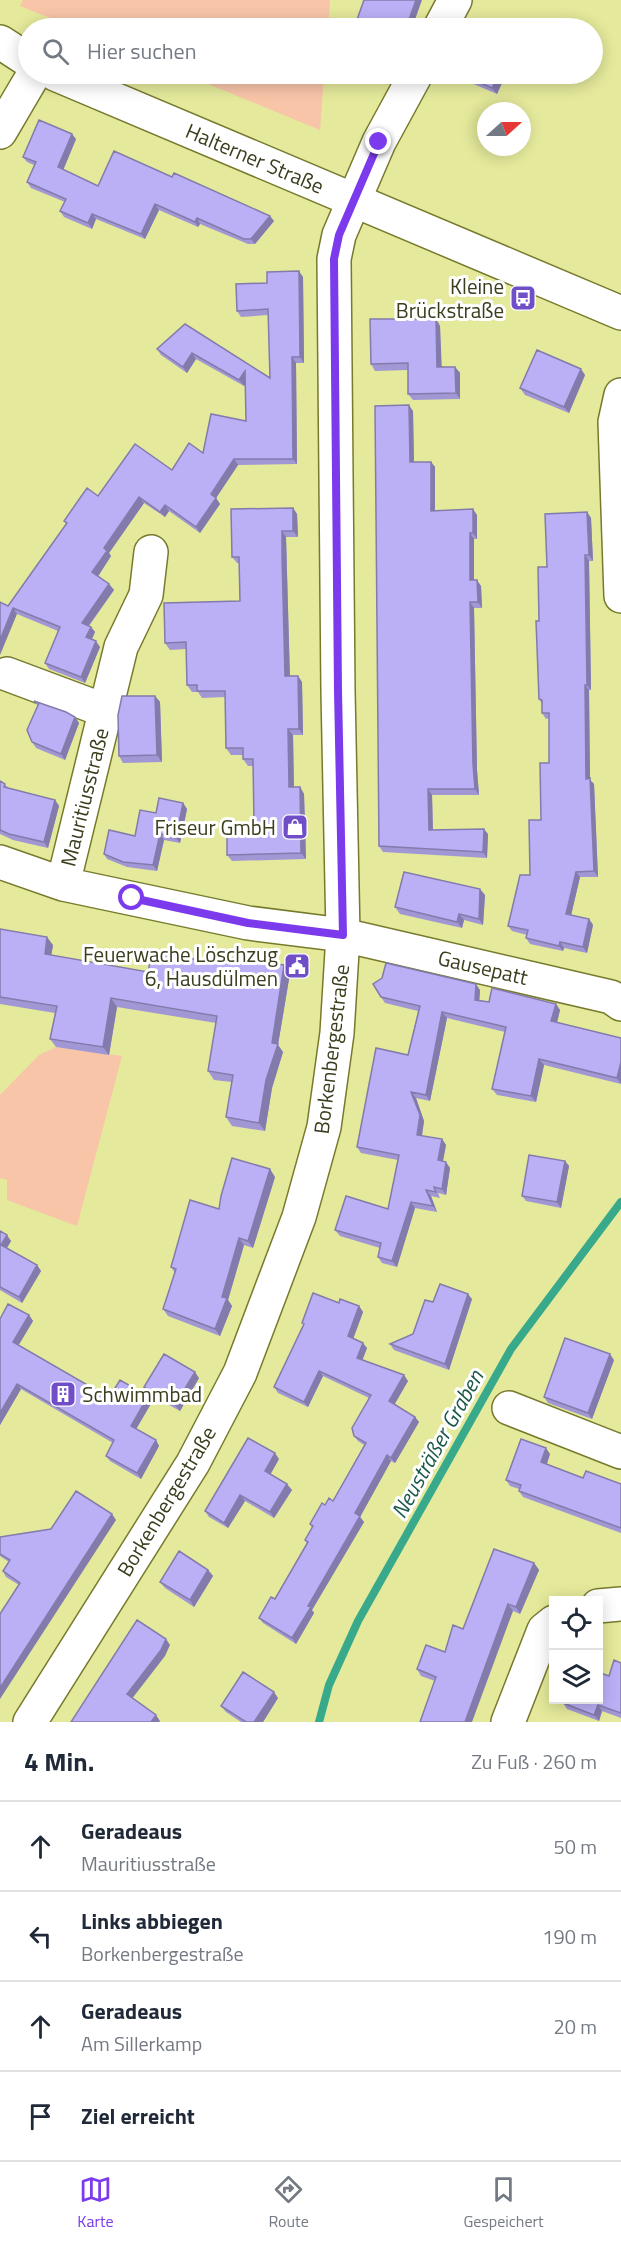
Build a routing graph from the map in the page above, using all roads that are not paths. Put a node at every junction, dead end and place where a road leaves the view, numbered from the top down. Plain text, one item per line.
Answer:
1 (455, 0) edge
2 (445, 18) edge
3 (18, 64) edge
4 (80, 84) edge
5 (411, 84) edge
6 (0, 132) edge
7 (355, 201) junction
8 (621, 313) edge
9 (621, 395) edge
10 (151, 552) dead end
11 (621, 597) edge
12 (8, 674) dead end
13 (106, 711) junction
14 (0, 862) edge
15 (63, 884) junction
16 (343, 935) junction
17 (621, 1004) edge
18 (509, 1408) dead end
19 (621, 1452) edge
20 (621, 1604) edge
21 (603, 1606) edge
22 (549, 1626) edge
23 (30, 1722) edge
24 (508, 1722) edge

1 - 2 street
3 - 6 street
4 - 7 street, Halterner Straße
5 - 7 street, Borkenbergestraße
7 - 8 street, Halterner Straße
7 - 16 street, Borkenbergestraße
9 - 11 street
10 - 13 street, Mauritiusstraße
12 - 13 street, Mauritiusstraße
13 - 15 street, Mauritiusstraße
14 - 15 street, Mauritiusstraße
15 - 16 street, Mauritiusstraße
16 - 17 street, Gausepatt
16 - 23 street, Borkenbergestraße
18 - 19 street
20 - 21 street
22 - 24 street

